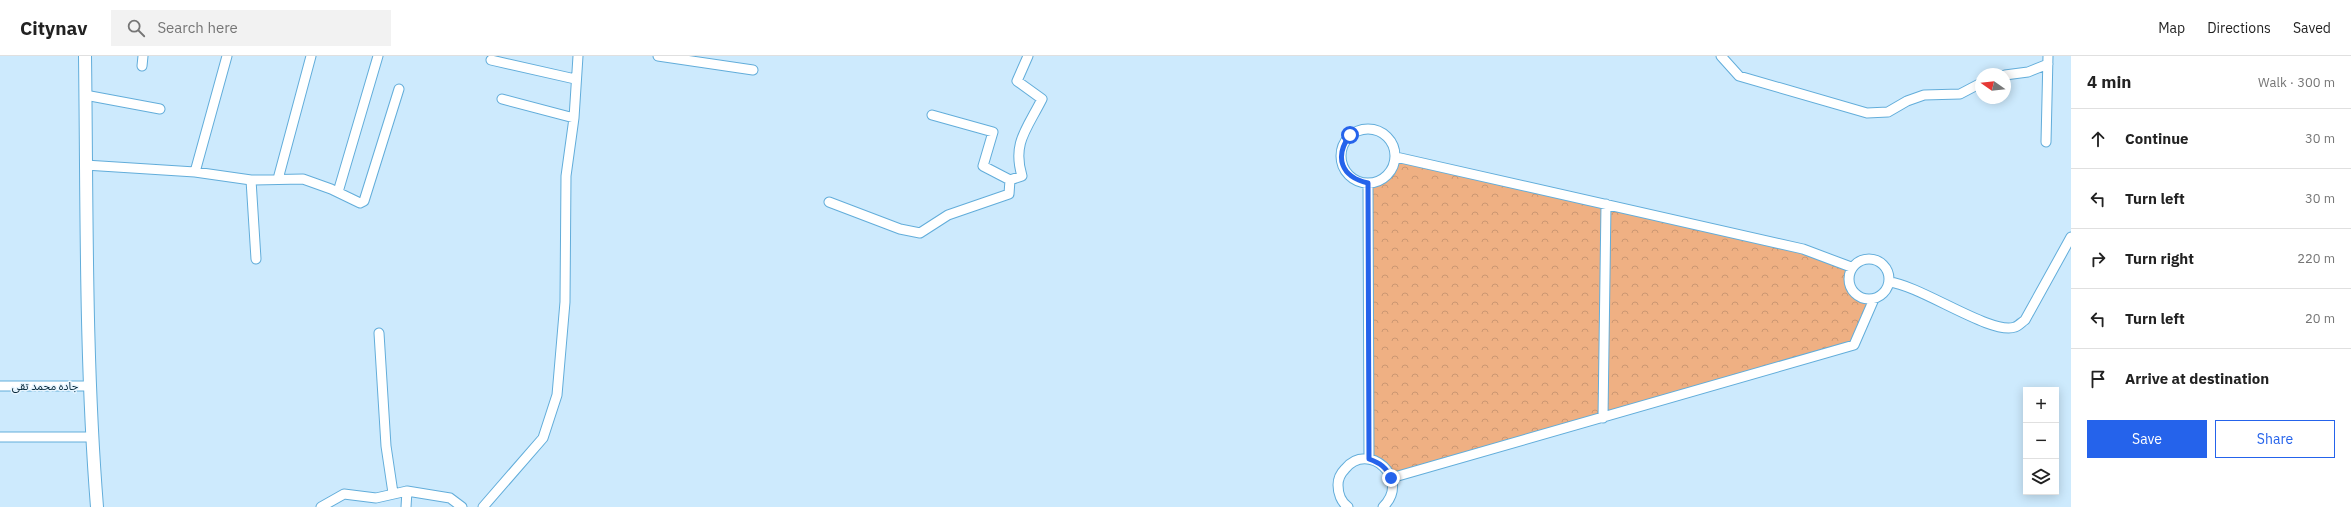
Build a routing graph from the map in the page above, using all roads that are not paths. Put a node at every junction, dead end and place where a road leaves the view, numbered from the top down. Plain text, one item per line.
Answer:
1 (85, 56) edge
2 (143, 56) edge
3 (227, 56) edge
4 (311, 56) edge
5 (378, 56) edge
6 (578, 56) edge
7 (658, 56) edge
8 (1028, 56) edge
9 (1721, 56) edge
10 (491, 60) dead end
11 (2048, 60) edge
12 (142, 66) dead end
13 (753, 70) dead end
14 (2011, 74) edge
15 (575, 79) junction
16 (1975, 86) edge
17 (399, 89) dead end
18 (85, 95) junction
19 (502, 99) dead end
20 (160, 109) dead end
21 (932, 115) dead end
22 (574, 118) junction
23 (2046, 142) dead end
24 (1396, 157) junction
25 (85, 166) junction
26 (195, 172) junction
27 (278, 179) junction
28 (252, 180) junction
29 (1010, 180) junction
30 (1368, 183) junction
31 (338, 192) junction
32 (829, 202) dead end
33 (1606, 204) junction
34 (2071, 237) edge
35 (256, 259) dead end
36 (1852, 268) junction
37 (1889, 282) junction
38 (1874, 299) junction
39 (379, 333) dead end
40 (0, 386) edge
41 (90, 386) junction
42 (1603, 418) junction
43 (91, 436) junction
44 (0, 437) edge
45 (1369, 459) junction
46 (1391, 478) junction
47 (407, 491) junction
48 (393, 493) junction
49 (326, 506) edge
50 (97, 507) edge
51 (406, 507) edge
52 (462, 507) edge
53 (483, 507) edge
54 (1348, 507) edge
55 (1383, 507) edge

1 - 18 street
2 - 12 street
3 - 26 street
4 - 27 street
5 - 31 street
6 - 15 street
7 - 13 street
8 - 29 street
9 - 16 street
10 - 15 street
11 - 14 street
11 - 23 street
15 - 22 street
17 - 31 street
18 - 20 street
18 - 25 street
19 - 22 street
21 - 29 street
22 - 53 street
24 - 30 street
24 - 30 street
24 - 33 street
25 - 26 street
25 - 41 street
26 - 28 street
27 - 28 street
27 - 31 street
28 - 35 street
29 - 32 street
30 - 45 street
33 - 36 street
33 - 42 street
34 - 37 street
36 - 37 street
36 - 38 street
37 - 38 street
38 - 42 street
39 - 48 street
40 - 41 street, جاده محمد تقی
41 - 43 street
42 - 46 street
43 - 44 street
43 - 50 street
45 - 46 street
45 - 54 street
46 - 55 street
47 - 48 street
47 - 51 street
47 - 52 street
48 - 49 street

